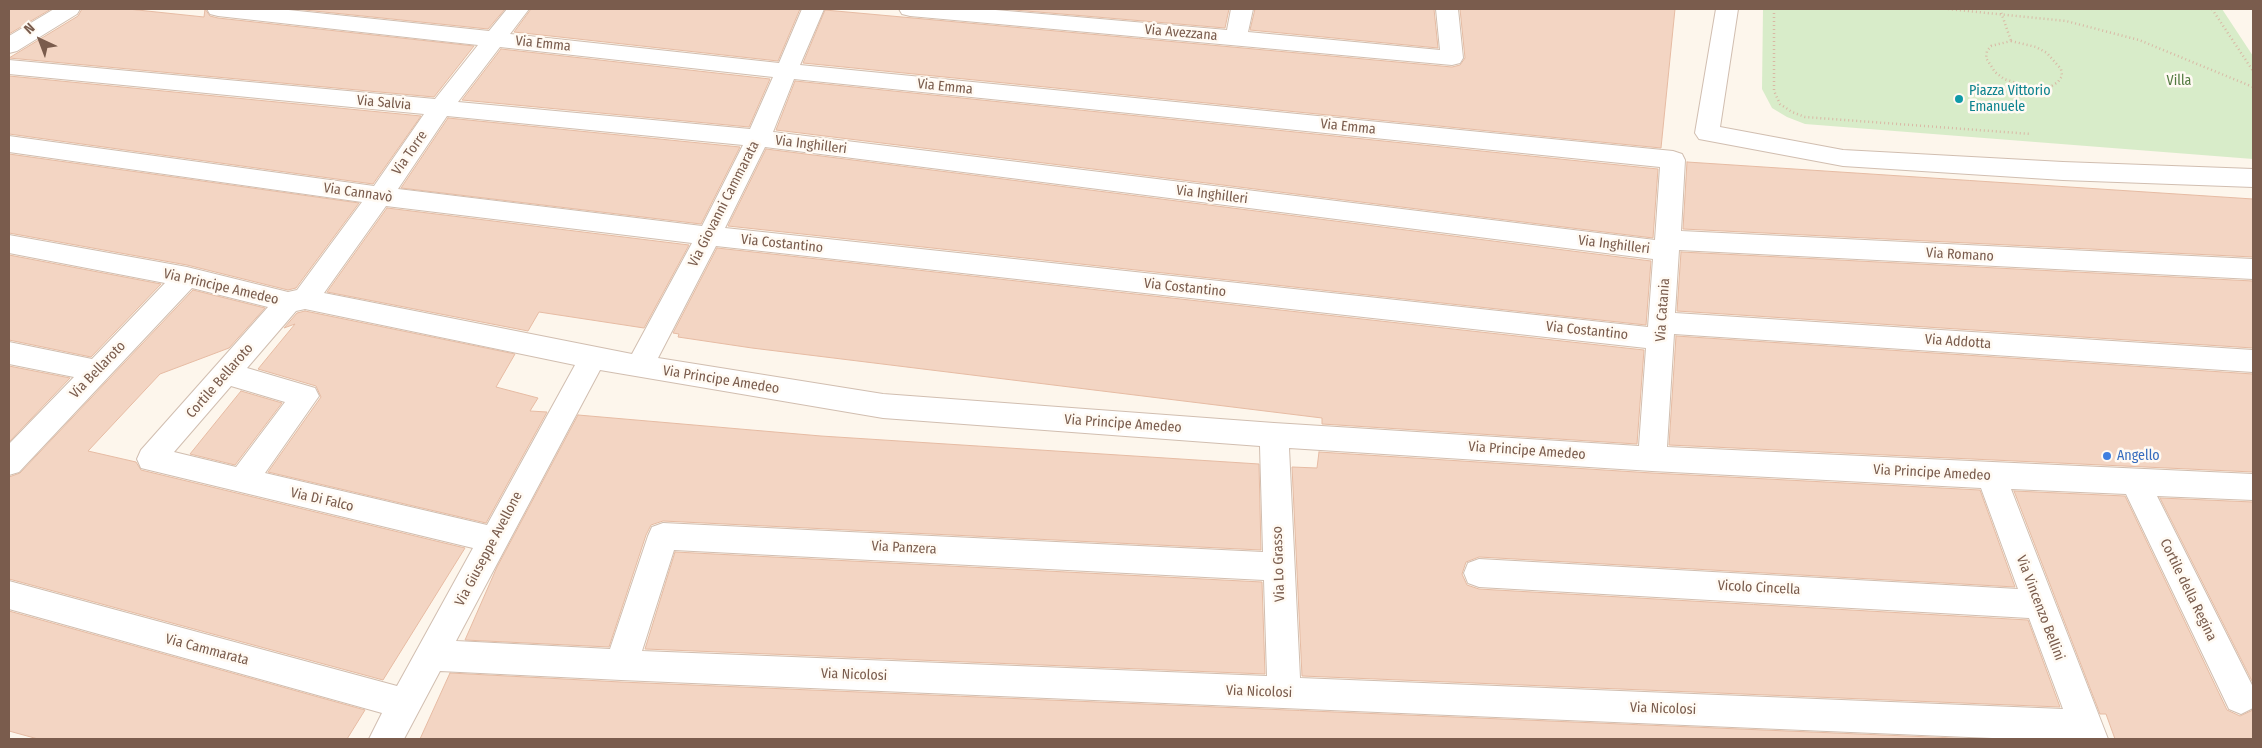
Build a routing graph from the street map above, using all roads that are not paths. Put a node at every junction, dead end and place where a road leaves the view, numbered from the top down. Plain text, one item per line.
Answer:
1 (70, 9) edge
2 (218, 9) edge
3 (518, 9) edge
4 (813, 9) edge
5 (910, 9) edge
6 (1242, 9) edge
7 (1447, 9) edge
8 (1727, 9) edge
9 (1236, 38) junction
10 (496, 39) junction
11 (9, 46) edge
12 (9, 67) edge
13 (787, 71) junction
14 (441, 108) junction
15 (1707, 133) junction
16 (758, 138) junction
17 (9, 144) edge
18 (1673, 160) junction
19 (2253, 178) edge
20 (380, 196) junction
21 (709, 236) junction
22 (9, 244) edge
23 (1667, 246) junction
24 (2253, 269) edge
25 (187, 277) junction
26 (296, 301) junction
27 (1661, 331) junction
28 (9, 353) edge
29 (593, 358) junction
30 (2253, 361) edge
31 (639, 366) junction
32 (97, 371) junction
33 (227, 374) junction
34 (1274, 435) junction
35 (151, 459) joint
36 (1652, 459) junction
37 (9, 463) edge
38 (1991, 476) junction
39 (242, 481) junction
40 (2135, 482) junction
41 (2253, 487) edge
42 (494, 540) junction
43 (1279, 567) junction
44 (1479, 573) dead end
45 (9, 596) edge
46 (2039, 604) junction
47 (432, 655) junction
48 (622, 665) junction
49 (1284, 693) junction
50 (2241, 698) dead end
51 (405, 704) junction
52 (2088, 733) edge
53 (386, 739) edge

1 - 11 street
2 - 10 street, Via Emma
3 - 10 street, Via Torre
4 - 13 street, Via Giovanni Cammarata
5 - 9 street, Via Avezzana
6 - 9 street
7 - 9 street, Via Avezzana
8 - 15 street
10 - 13 street, Via Emma
10 - 14 street, Via Torre
12 - 14 street, Via Salvia
13 - 16 street, Via Giovanni Cammarata
13 - 18 street, Via Emma
14 - 16 street, Via Salvia
14 - 20 street, Via Torre
15 - 18 street
15 - 19 street
16 - 21 street, Via Giovanni Cammarata
16 - 23 street, Via Inghilleri
17 - 20 street, Via Cannavò
18 - 23 street, Via Catania
20 - 21 street, Via Cannavò
20 - 26 street, Via Torre
21 - 27 street, Via Costantino
21 - 31 street, Via Giovanni Cammarata
22 - 25 street, Via Principe Amedeo
23 - 24 street, Via Romano
23 - 27 street, Via Catania
25 - 26 street, Via Principe Amedeo
25 - 32 street, Via Bellaroto
26 - 29 street, Via Principe Amedeo
26 - 33 street, Cortile Bellaroto
27 - 30 street, Via Addotta
27 - 36 street, Via Catania
28 - 32 street
29 - 31 street, Via Principe Amedeo
29 - 42 street, Via Giuseppe Avellone
31 - 34 street, Via Principe Amedeo
32 - 37 street, Via Bellaroto
33 - 35 street, Cortile Bellaroto
33 - 39 street
34 - 36 street, Via Principe Amedeo
34 - 43 street, Via Lo Grasso
35 - 39 street, Via Di Falco
36 - 38 street, Via Principe Amedeo
38 - 40 street, Via Principe Amedeo
38 - 46 street, Via Vincenzo Bellini
39 - 42 street, Via Di Falco
40 - 41 street, Via Principe Amedeo
40 - 50 street, Cortile della Regina
42 - 47 street, Via Giuseppe Avellone
43 - 48 street, Via Panzera
43 - 49 street, Via Lo Grasso
44 - 46 street, Vicolo Cincella
45 - 51 street, Via Cammarata
46 - 52 street, Via Vincenzo Bellini
47 - 48 street, Via Nicolosi
47 - 51 street, Via Giuseppe Avellone
48 - 49 street, Via Nicolosi
49 - 52 street, Via Nicolosi
51 - 53 street, Via Giuseppe Avellone

